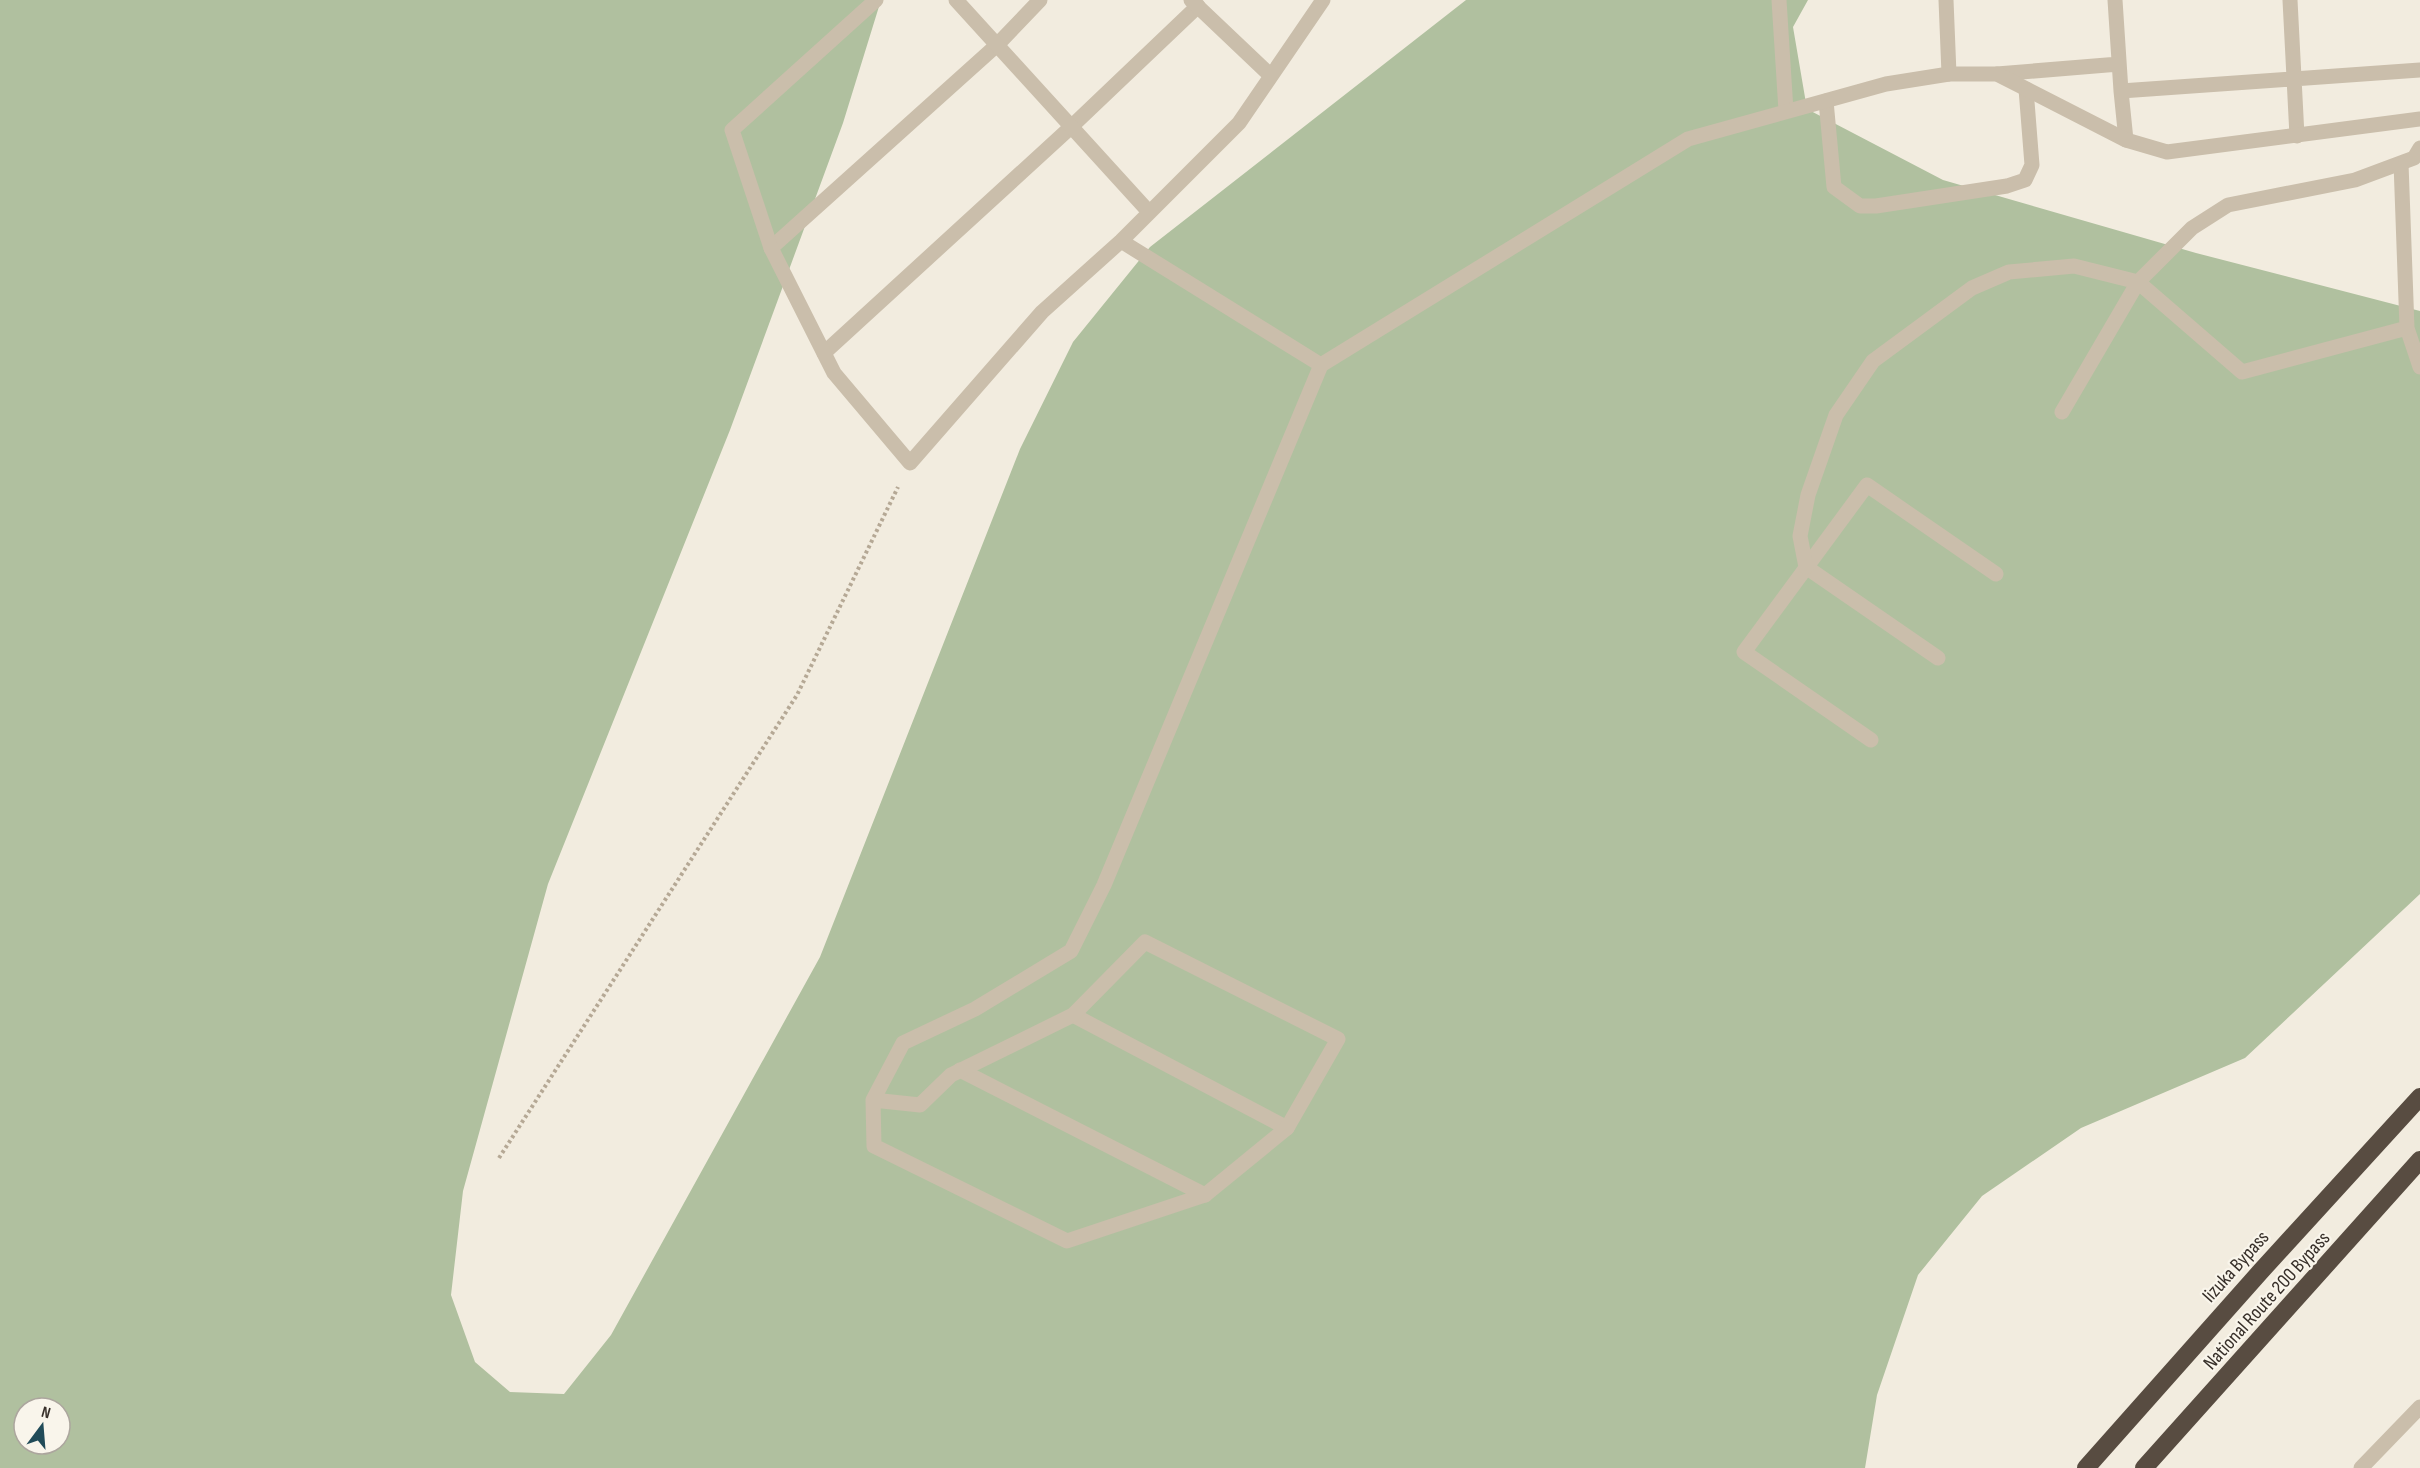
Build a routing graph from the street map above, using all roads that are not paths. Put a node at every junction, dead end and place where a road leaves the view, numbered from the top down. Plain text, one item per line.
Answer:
1 (876, 0) edge
2 (956, 0) edge
3 (1040, 0) edge
4 (1323, 0) edge
5 (1779, 0) edge
6 (1946, 0) edge
7 (2115, 0) edge
8 (2289, 0) edge
9 (1195, 3) edge
10 (997, 45) junction
11 (2119, 64) junction
12 (2420, 70) edge
13 (1948, 74) junction
14 (1996, 74) junction
15 (1271, 75) junction
16 (2294, 79) junction
17 (2026, 88) junction
18 (2121, 91) junction
19 (1826, 101) junction
20 (1786, 111) junction
21 (2420, 119) edge
22 (1071, 127) junction
23 (2297, 136) junction
24 (2126, 140) junction
25 (2420, 148) edge
26 (2401, 163) junction
27 (1149, 212) junction
28 (1121, 241) junction
29 (771, 248) junction
30 (2138, 282) junction
31 (2413, 301) edge
32 (2407, 328) junction
33 (824, 353) junction
34 (1321, 365) junction
35 (2420, 367) edge
36 (2062, 412) dead end
37 (1806, 567) junction
38 (1996, 574) dead end
39 (1938, 658) dead end
40 (1871, 740) dead end
41 (1074, 1015) junction
42 (960, 1070) junction
43 (2420, 1097) edge
44 (873, 1100) junction
45 (1287, 1128) junction
46 (2420, 1160) edge
47 (1204, 1195) junction
48 (2420, 1407) edge
49 (2086, 1468) edge
50 (2144, 1468) edge
51 (2361, 1468) edge

1 - 29 street
2 - 10 street
3 - 10 street
4 - 15 street
5 - 20 street
6 - 13 street
7 - 11 street
8 - 16 street
9 - 15 street
9 - 22 street
10 - 22 street
10 - 29 street
11 - 14 street
11 - 18 street
12 - 16 street
13 - 14 street
13 - 19 street
14 - 17 street
15 - 27 street
16 - 18 street
16 - 23 street
17 - 19 street
17 - 24 street
18 - 24 street
19 - 20 street
20 - 34 street
21 - 23 street
22 - 27 street
22 - 33 street
23 - 24 street
25 - 26 street
26 - 30 street
26 - 31 street
27 - 28 street
28 - 33 street
28 - 34 street
29 - 33 street
30 - 32 street
30 - 36 street
30 - 37 street
31 - 32 street
32 - 35 street
34 - 44 street
37 - 38 street
37 - 39 street
37 - 40 street
41 - 42 street
41 - 45 street
41 - 45 street
42 - 44 street
42 - 47 street
43 - 49 highway, Iizuka Bypass
44 - 47 street
45 - 47 street
46 - 50 highway, National Route 200 Bypass
48 - 51 street

